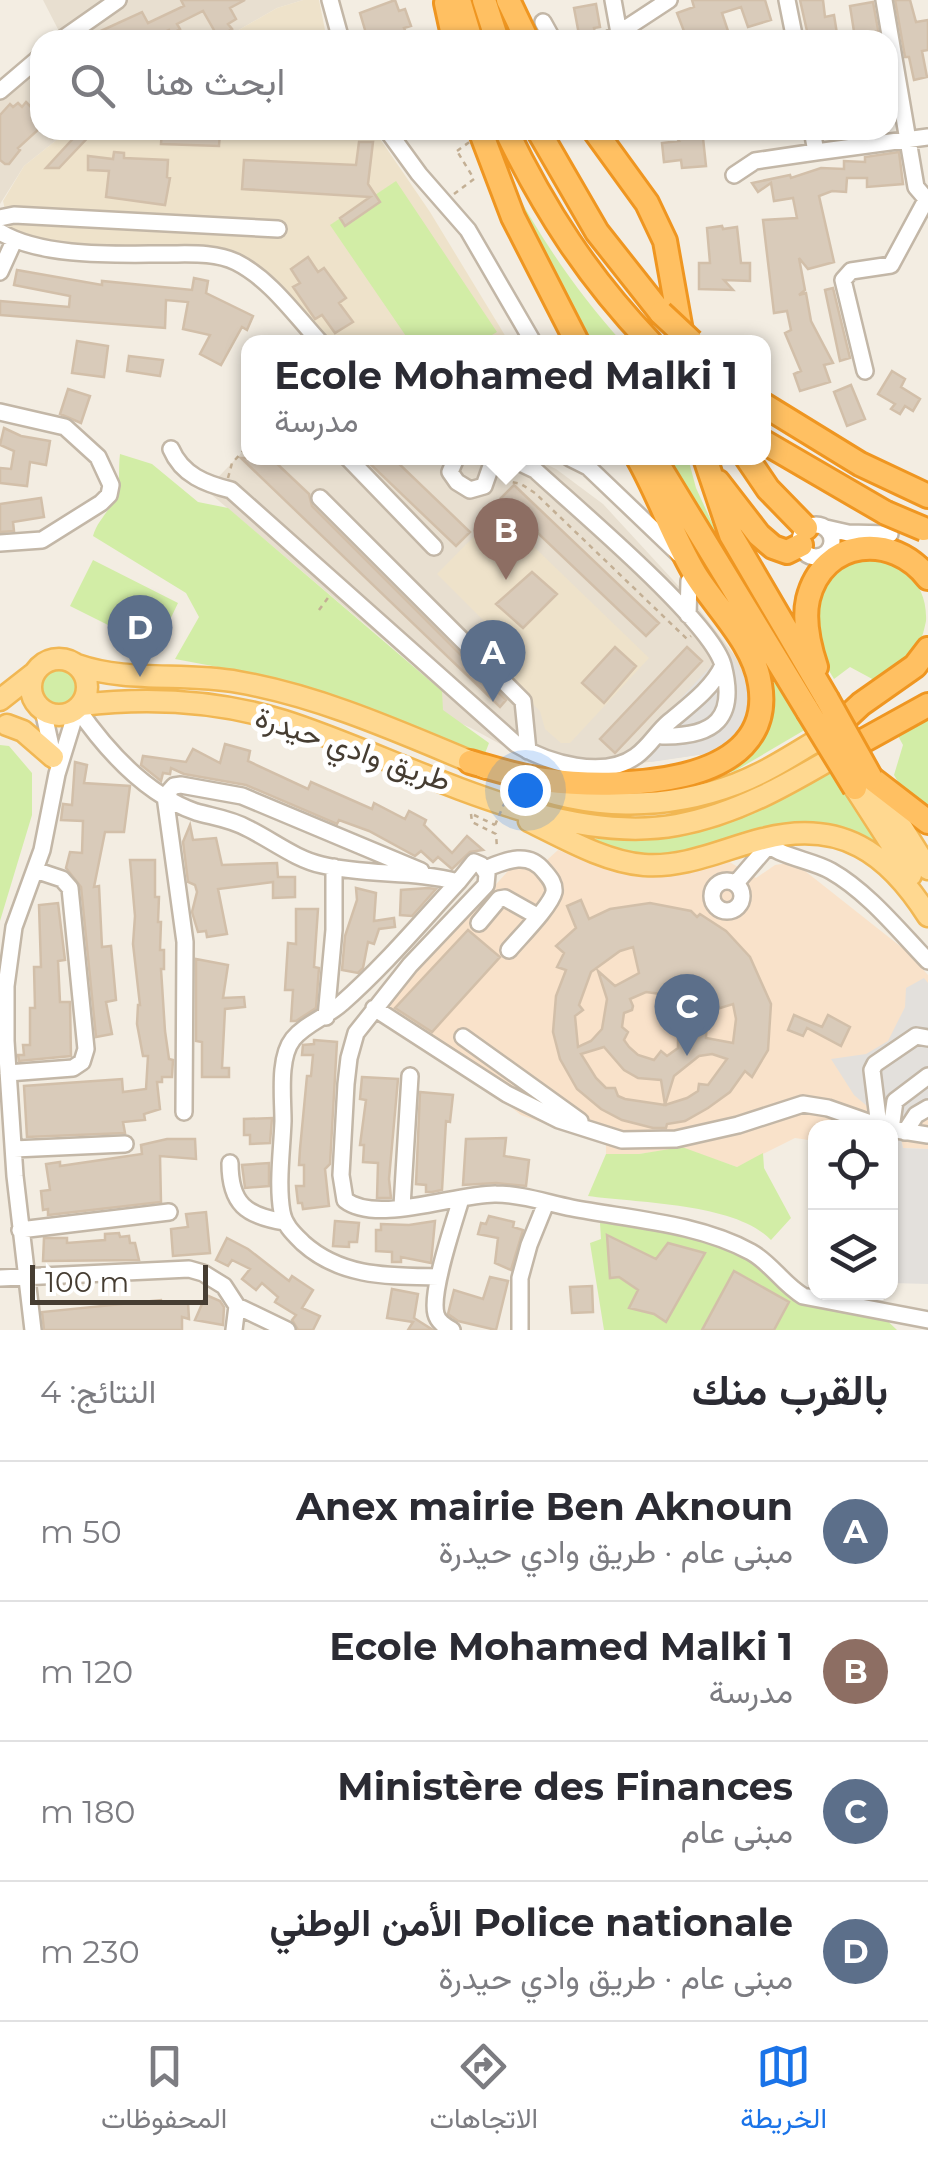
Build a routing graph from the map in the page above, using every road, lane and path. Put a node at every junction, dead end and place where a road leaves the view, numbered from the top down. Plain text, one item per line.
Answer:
1 (118, 0) edge
2 (330, 0) edge
3 (445, 0) edge
4 (458, 0) edge
5 (484, 0) edge
6 (508, 0) edge
7 (612, 0) edge
8 (669, 0) edge
9 (788, 0) edge
10 (884, 0) edge
11 (544, 22) dead end
12 (75, 30) edge
13 (338, 30) edge
14 (452, 30) edge
15 (468, 30) edge
16 (494, 30) edge
17 (522, 30) edge
18 (548, 30) edge
19 (614, 30) edge
20 (624, 30) edge
21 (793, 30) edge
22 (889, 30) edge
23 (30, 66) edge
24 (898, 82) edge
25 (0, 92) edge
26 (928, 137) edge
27 (394, 140) edge
28 (470, 140) edge
29 (486, 140) edge
30 (511, 140) edge
31 (544, 140) edge
32 (601, 140) edge
33 (814, 140) edge
34 (908, 140) junction
35 (816, 152) junction
36 (734, 176) dead end
37 (444, 200) junction
38 (927, 201) edge
39 (0, 218) edge
40 (553, 222) junction
41 (278, 230) dead end
42 (7, 236) edge
43 (0, 272) edge
44 (313, 335) edge
45 (530, 335) edge
46 (576, 335) edge
47 (631, 335) edge
48 (644, 335) edge
49 (683, 335) edge
50 (685, 335) edge
51 (866, 370) dead end
52 (771, 409) edge
53 (0, 412) edge
54 (771, 446) edge
55 (171, 449) dead end
56 (241, 453) edge
57 (355, 465) edge
58 (453, 465) edge
59 (526, 465) edge
60 (593, 465) edge
61 (641, 465) edge
62 (659, 465) edge
63 (708, 465) edge
64 (710, 465) edge
65 (752, 465) edge
66 (486, 467) edge
67 (231, 490) junction
68 (924, 495) edge
69 (320, 498) dead end
70 (926, 530) edge
71 (811, 534) junction
72 (0, 544) edge
73 (864, 546) junction
74 (434, 547) dead end
75 (831, 556) junction
76 (693, 569) junction
77 (928, 578) edge
78 (337, 586) junction
79 (319, 610) dead end
80 (693, 621) junction
81 (928, 649) edge
82 (723, 664) junction
83 (77, 665) junction
84 (928, 670) edge
85 (33, 674) junction
86 (0, 700) edge
87 (818, 705) junction
88 (78, 707) junction
89 (928, 707) edge
90 (42, 709) junction
91 (673, 720) junction
92 (3, 725) edge
93 (662, 736) junction
94 (837, 742) junction
95 (528, 751) junction
96 (470, 762) junction
97 (55, 765) junction
98 (519, 769) dead end
99 (633, 782) junction
100 (863, 783) junction
101 (470, 791) junction
102 (166, 796) junction
103 (928, 822) edge
104 (764, 843) junction
105 (492, 866) junction
106 (334, 867) junction
107 (928, 868) edge
108 (35, 870) junction
109 (426, 874) junction
110 (458, 882) junction
111 (736, 883) dead end
112 (928, 900) edge
113 (537, 916) junction
114 (928, 916) edge
115 (479, 923) dead end
116 (509, 950) dead end
117 (928, 961) edge
118 (374, 1008) junction
119 (326, 1016) junction
120 (464, 1037) dead end
121 (928, 1038) edge
122 (8, 1073) junction
123 (410, 1076) dead end
124 (928, 1076) edge
125 (928, 1108) edge
126 (184, 1112) dead end
127 (863, 1120) edge
128 (887, 1120) edge
129 (892, 1120) edge
130 (898, 1125) edge
131 (587, 1126) junction
132 (898, 1130) edge
133 (928, 1135) edge
134 (125, 1144) dead end
135 (14, 1150) junction
136 (230, 1163) dead end
137 (461, 1198) junction
138 (546, 1203) junction
139 (402, 1206) junction
140 (169, 1212) dead end
141 (285, 1222) junction
142 (20, 1230) junction
143 (26, 1276) junction
144 (439, 1277) junction
145 (0, 1278) edge
146 (864, 1301) edge
147 (237, 1306) junction
148 (928, 1320) edge
149 (893, 1324) edge
150 (33, 1330) edge
151 (234, 1330) edge
152 (287, 1330) edge
153 (452, 1330) edge
154 (520, 1330) edge

1 - 12 street
2 - 13 street
3 - 14 highway
4 - 15 highway
5 - 16 highway
6 - 17 highway
7 - 19 street
8 - 20 street
9 - 21 street
10 - 22 street
11 - 18 street
23 - 25 street
24 - 34 street
26 - 34 street
27 - 37 street
28 - 37 path, bridge
29 - 46 highway
30 - 40 highway
31 - 50 highway, bridge
32 - 49 highway
33 - 35 street
34 - 35 street
34 - 38 street
35 - 36 street
37 - 45 street
38 - 51 street
39 - 41 street
40 - 47 highway
40 - 48 highway
42 - 43 street
42 - 44 street
52 - 68 highway
53 - 72 street
54 - 70 highway, bridge
55 - 67 street
56 - 67 path
57 - 74 street
58 - 66 street
59 - 80 street
60 - 76 street
61 - 76 highway
62 - 87 highway
63 - 87 highway
64 - 71 highway
65 - 71 highway
66 - 80 path
67 - 78 street
69 - 95 street
71 - 73 street
71 - 75 street
71 - 75 street
73 - 75 highway
73 - 77 highway
75 - 87 highway
76 - 80 street
76 - 99 highway
78 - 79 path
78 - 95 street
80 - 82 street
81 - 94 highway
82 - 91 street
82 - 93 street
83 - 85 main road
83 - 88 main road
83 - 96 main road, طريق وادي حيدرة
84 - 94 highway
85 - 86 main road
85 - 90 main road
87 - 100 highway, bridge
88 - 90 main road
88 - 97 street
88 - 101 main road, طريق وادي حيدرة
88 - 102 street
89 - 94 highway
90 - 92 main road
90 - 97 street
91 - 93 street
91 - 95 street
92 - 97 main road
93 - 99 street
94 - 96 main road, طريق وادي حيدرة
94 - 101 main road, طريق وادي حيدرة
96 - 99 highway
97 - 108 street
98 - 105 path, bridge
100 - 103 highway
100 - 107 main road
100 - 112 main road
101 - 104 main road
102 - 106 street
102 - 109 street
102 - 126 street
104 - 111 street
104 - 114 main road
104 - 117 street
105 - 110 street
105 - 113 street
105 - 118 street
106 - 109 street
106 - 119 street
108 - 122 street
108 - 122 street
109 - 110 street
110 - 119 street
113 - 115 street
113 - 116 street
118 - 131 street
118 - 139 street
119 - 141 street
120 - 131 street
121 - 128 street
122 - 135 street
123 - 139 street
124 - 129 street
125 - 130 street
127 - 131 street
132 - 133 street
134 - 135 street
135 - 142 street
136 - 141 street
137 - 138 street
137 - 139 street
137 - 144 street
138 - 146 street
138 - 154 street
140 - 142 street
141 - 144 street
142 - 143 street
143 - 145 street
143 - 147 street
143 - 150 street
144 - 153 street
146 - 149 street
147 - 151 street
147 - 152 street
148 - 149 street

